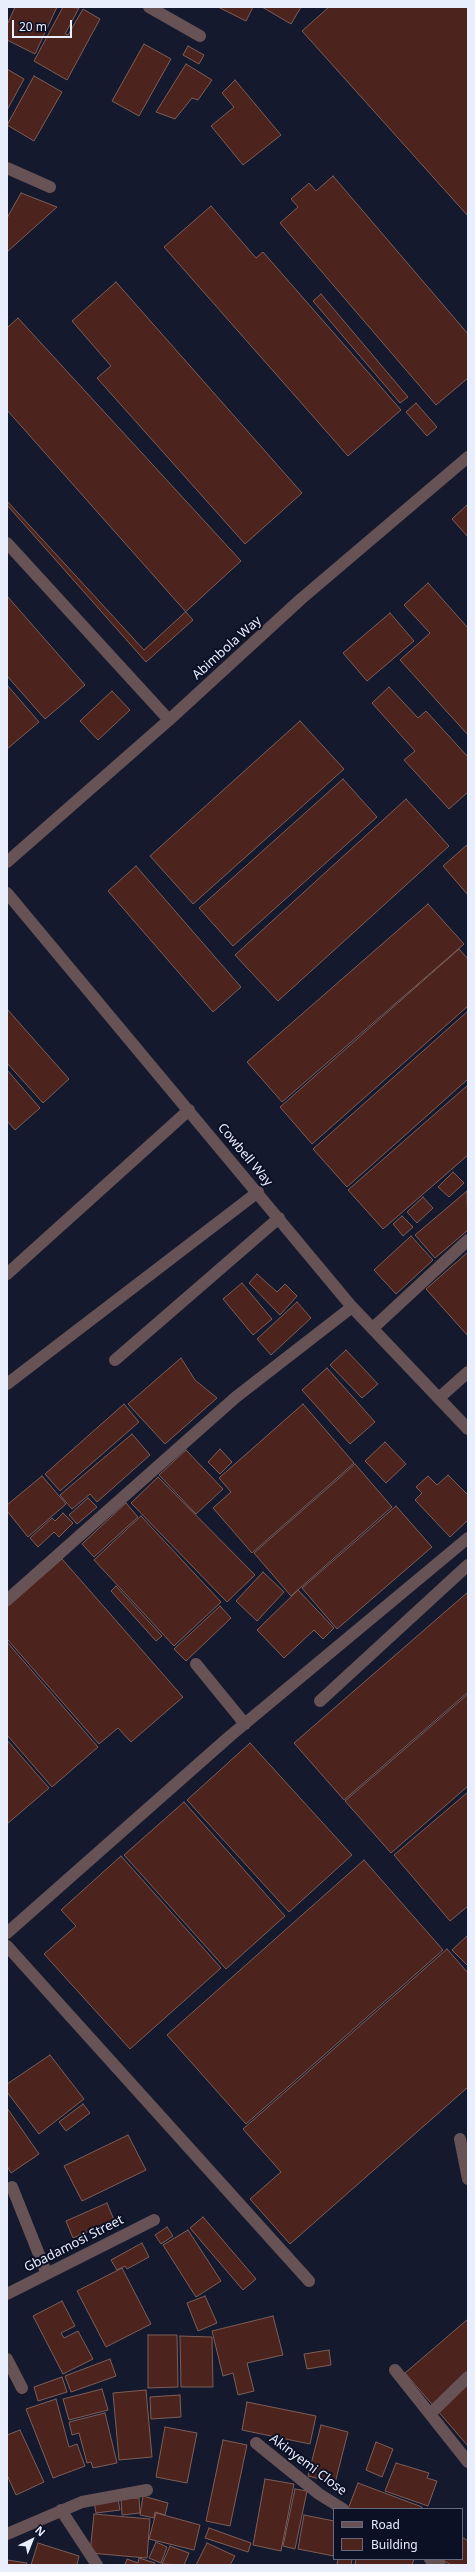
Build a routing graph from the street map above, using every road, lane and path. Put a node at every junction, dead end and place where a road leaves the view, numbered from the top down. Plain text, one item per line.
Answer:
1 (149, 7) edge
2 (200, 36) dead end
3 (7, 168) edge
4 (50, 187) dead end
5 (468, 457) edge
6 (7, 543) edge
7 (169, 720) junction
8 (7, 862) edge
9 (7, 893) edge
10 (189, 1110) junction
11 (258, 1192) junction
12 (279, 1218) junction
13 (468, 1240) edge
14 (7, 1274) edge
15 (352, 1307) junction
16 (373, 1328) junction
17 (115, 1360) dead end
18 (468, 1372) edge
19 (7, 1384) edge
20 (439, 1398) junction
21 (468, 1429) edge
22 (468, 1538) edge
23 (468, 1565) edge
24 (7, 1600) edge
25 (196, 1664) dead end
26 (320, 1701) dead end
27 (245, 1724) junction
28 (7, 1933) edge
29 (7, 1946) edge
30 (460, 2139) dead end
31 (468, 2179) edge
32 (12, 2187) dead end
33 (154, 2220) dead end
34 (46, 2272) junction
35 (309, 2281) dead end
36 (7, 2294) edge
37 (7, 2359) edge
38 (395, 2370) dead end
39 (468, 2377) edge
40 (22, 2388) dead end
41 (430, 2414) junction
42 (256, 2443) dead end
43 (467, 2457) edge
44 (147, 2490) dead end
45 (341, 2508) edge
46 (61, 2510) junction
47 (7, 2534) edge
48 (97, 2565) edge

1 - 2 street
3 - 4 street
5 - 7 street, Abimbola Way
6 - 7 street
7 - 8 street, Abimbola Way
9 - 10 street, Cowbell Way
10 - 11 street, Cowbell Way
10 - 14 street
11 - 12 street, Cowbell Way
11 - 19 street
12 - 15 street, Cowbell Way
12 - 17 street
13 - 16 street
15 - 16 street, Cowbell Way
15 - 24 street
16 - 20 street, Cowbell Way
18 - 20 street
20 - 21 street, Cowbell Way
22 - 27 street
23 - 26 street
25 - 27 street
27 - 28 street
29 - 35 street
30 - 31 street
32 - 34 street
33 - 34 street, Gbadamosi Street
34 - 36 street, Gbadamosi Street
37 - 40 street
38 - 41 street
39 - 41 street
41 - 43 street
42 - 45 street, Akinyemi Close
44 - 46 street
46 - 47 street
46 - 48 street

